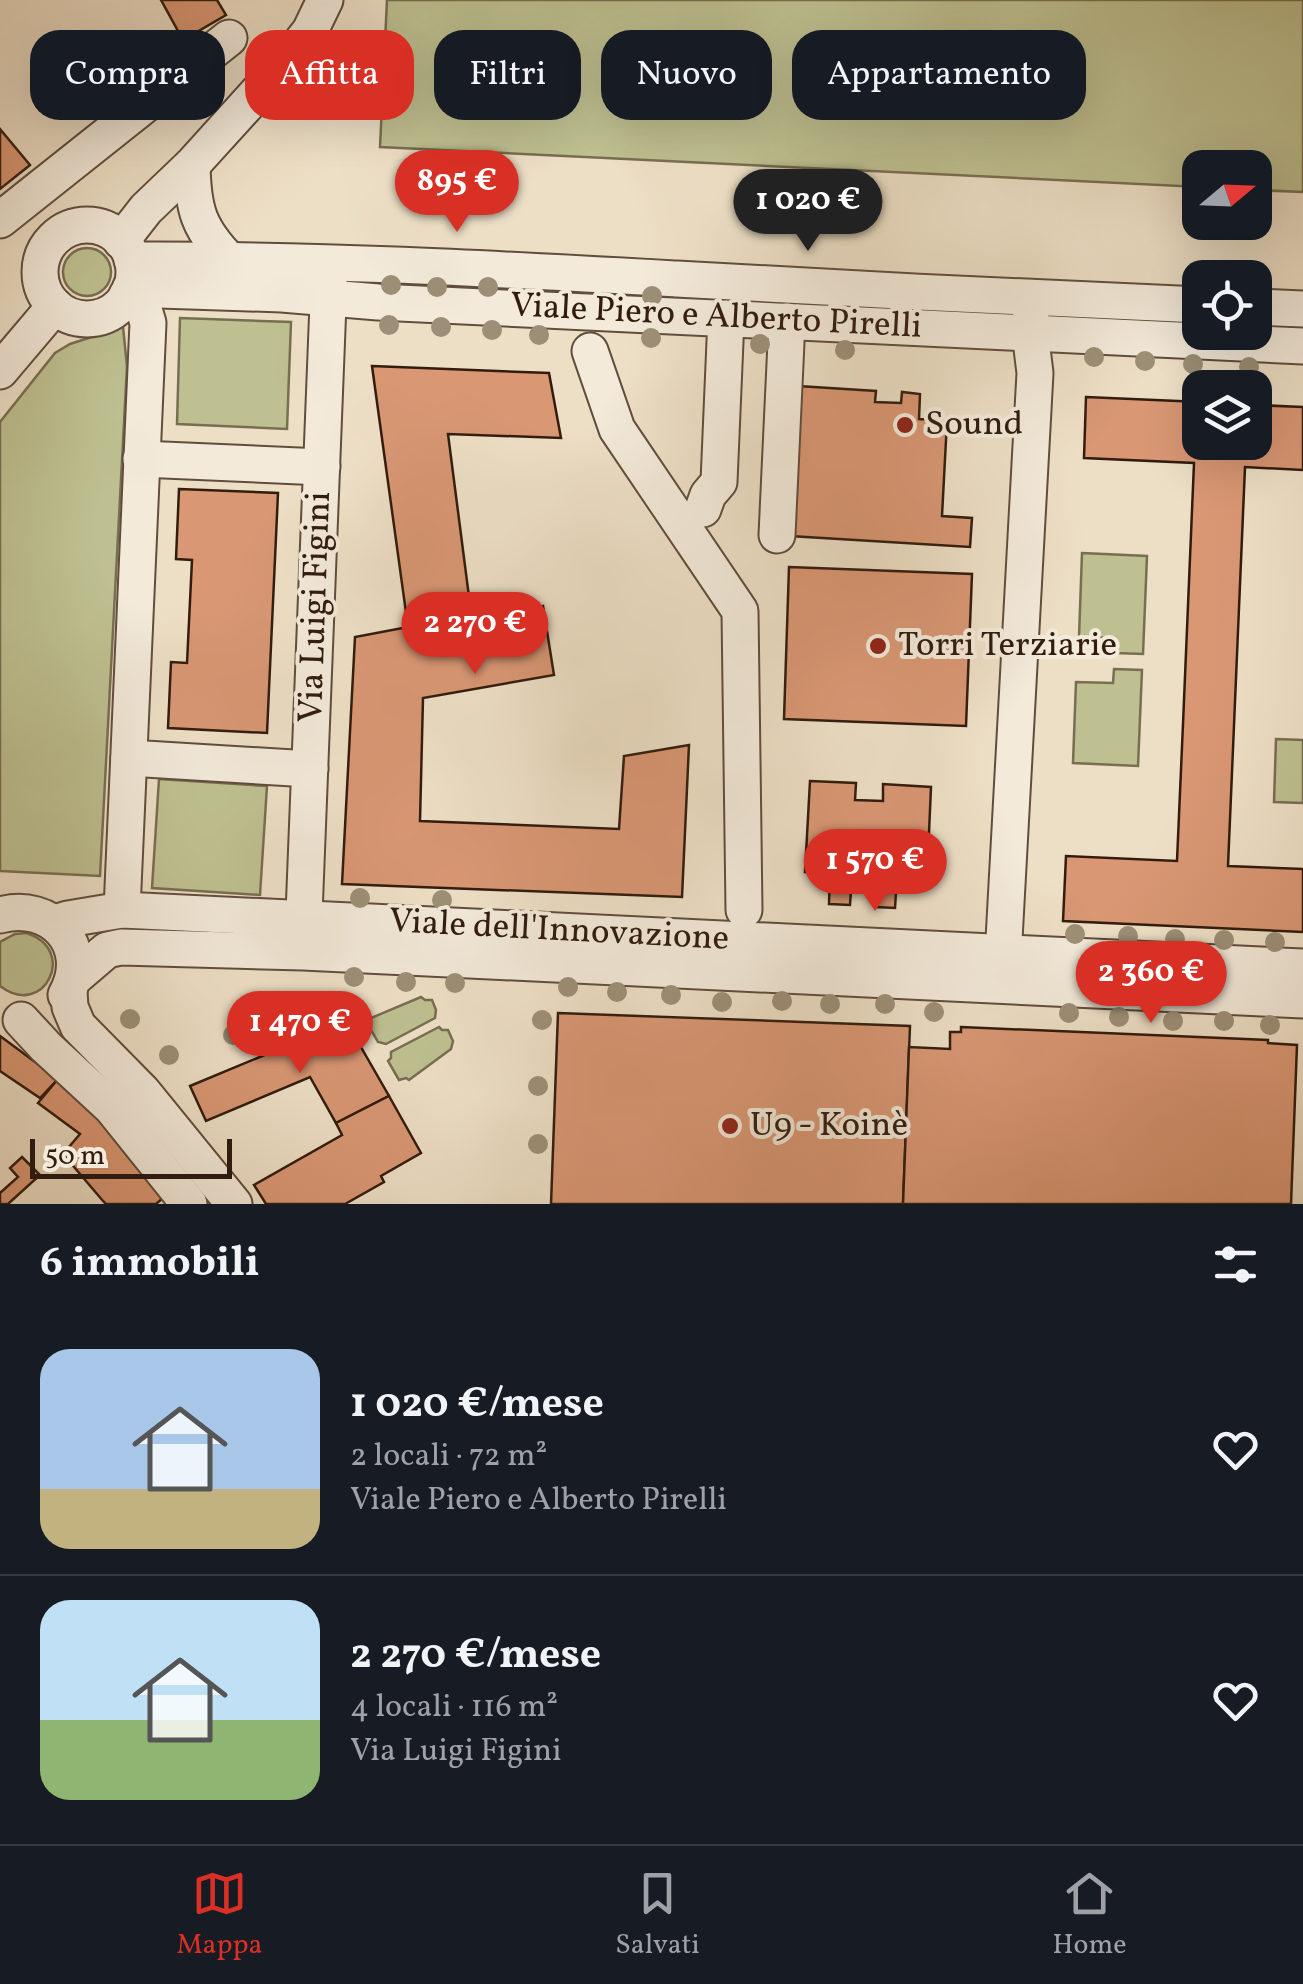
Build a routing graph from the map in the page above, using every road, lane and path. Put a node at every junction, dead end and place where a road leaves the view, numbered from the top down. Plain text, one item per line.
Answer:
1 (325, 0) edge
2 (229, 38) dead end
3 (192, 165) junction
4 (0, 220) edge
5 (229, 260) junction
6 (330, 262) junction
7 (127, 272) junction
8 (328, 299) junction
9 (55, 306) junction
10 (1182, 306) edge
11 (1272, 308) edge
12 (1303, 309) edge
13 (1031, 315) junction
14 (726, 318) junction
15 (788, 321) junction
16 (1303, 346) edge
17 (590, 351) dead end
18 (0, 372) edge
19 (141, 458) junction
20 (322, 467) junction
21 (703, 509) dead end
22 (776, 535) dead end
23 (129, 758) junction
24 (310, 768) junction
25 (122, 910) junction
26 (744, 910) dead end
27 (6, 913) edge
28 (55, 924) junction
29 (303, 935) junction
30 (1303, 967) edge
31 (1003, 969) junction
32 (71, 985) junction
33 (1303, 1000) edge
34 (11, 1018) edge
35 (189, 1204) edge
36 (234, 1204) edge

1 - 3 street
2 - 4 street
3 - 5 street
3 - 7 street
5 - 6 street, Viale Piero e Alberto Pirelli
5 - 7 street, Viale Piero e Alberto Pirelli
6 - 8 street, Via Luigi Figini
6 - 13 street, Viale Piero e Alberto Pirelli
7 - 8 street, Viale Piero e Alberto Pirelli
7 - 9 street, Viale Piero e Alberto Pirelli
7 - 9 street, Viale Piero e Alberto Pirelli
7 - 19 street
8 - 14 street, Viale Piero e Alberto Pirelli
8 - 20 street, Via Luigi Figini
9 - 18 street
10 - 13 street, Viale Piero e Alberto Pirelli
11 - 12 street
13 - 15 street, Viale Piero e Alberto Pirelli
13 - 16 street, Viale Piero e Alberto Pirelli
13 - 31 street
14 - 15 street, Viale Piero e Alberto Pirelli
14 - 21 street
15 - 22 street
17 - 26 street
19 - 20 street
19 - 23 street
20 - 24 street, Via Luigi Figini
23 - 24 street
23 - 25 street
24 - 29 street, Via Luigi Figini
25 - 28 street, Viale dell'Innovazione
25 - 29 street, Viale dell'Innovazione
27 - 28 street
28 - 32 street
29 - 31 street, Viale dell'Innovazione
29 - 32 street, Viale dell'Innovazione
30 - 31 street, Viale dell'Innovazione
31 - 33 street, Viale dell'Innovazione
32 - 34 street, Viale dell'Innovazione
32 - 36 street
34 - 35 street

